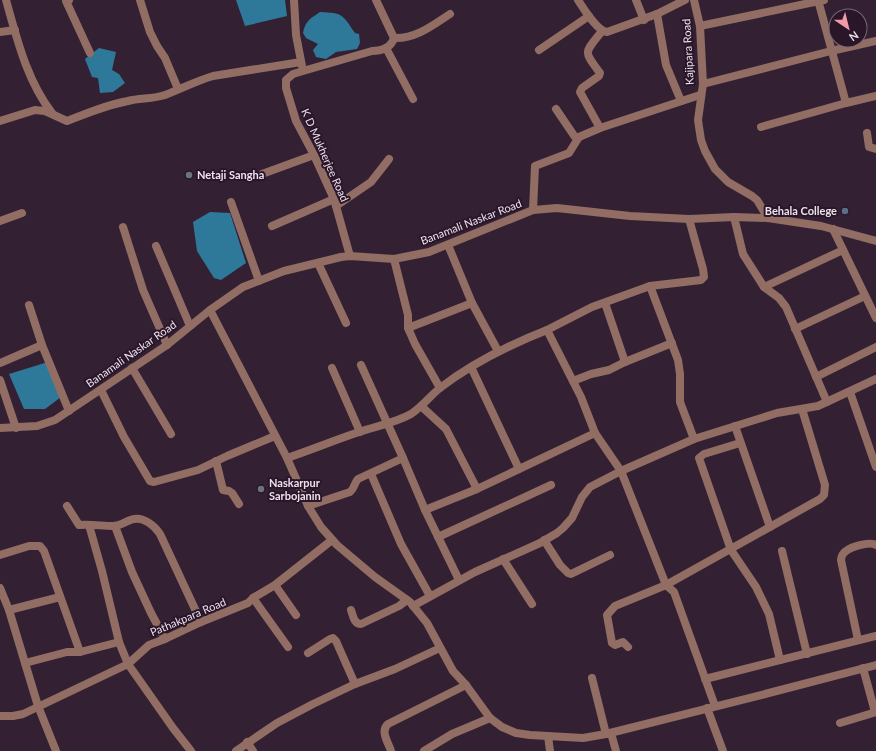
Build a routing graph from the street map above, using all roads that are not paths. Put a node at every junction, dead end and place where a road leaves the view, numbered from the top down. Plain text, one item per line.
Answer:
1 (6, 0) edge
2 (69, 0) edge
3 (140, 0) edge
4 (294, 0) edge
5 (376, 0) edge
6 (578, 0) edge
7 (636, 0) edge
8 (685, 0) edge
9 (694, 0) edge
10 (820, 0) edge
11 (450, 14) dead end
12 (657, 14) junction
13 (589, 16) junction
14 (644, 20) junction
15 (700, 26) junction
16 (15, 30) junction
17 (602, 31) junction
18 (0, 32) edge
19 (394, 38) junction
20 (876, 41) edge
21 (386, 48) junction
22 (539, 50) dead end
23 (831, 51) junction
24 (90, 53) dead end
25 (301, 62) junction
26 (303, 71) junction
27 (703, 84) junction
28 (178, 89) junction
29 (700, 95) junction
30 (876, 96) edge
31 (413, 99) dead end
32 (681, 101) junction
33 (846, 103) junction
34 (556, 109) dead end
35 (53, 114) junction
36 (0, 121) edge
37 (761, 127) dead end
38 (600, 128) junction
39 (867, 133) dead end
40 (579, 137) junction
41 (876, 149) edge
42 (314, 155) junction
43 (389, 159) dead end
44 (262, 174) dead end
45 (231, 202) dead end
46 (335, 203) junction
47 (533, 210) junction
48 (22, 213) dead end
49 (734, 217) junction
50 (768, 218) junction
51 (689, 219) junction
52 (0, 221) edge
53 (272, 226) dead end
54 (123, 227) dead end
55 (833, 229) junction
56 (876, 241) edge
57 (448, 245) junction
58 (156, 246) dead end
59 (843, 250) junction
60 (350, 256) junction
61 (394, 259) junction
62 (318, 262) junction
63 (259, 281) junction
64 (650, 286) junction
65 (764, 287) junction
66 (865, 296) junction
67 (472, 303) junction
68 (605, 303) junction
69 (29, 305) dead end
70 (210, 310) junction
71 (876, 318) edge
72 (346, 323) dead end
73 (190, 326) junction
74 (408, 328) junction
75 (795, 329) junction
76 (547, 330) junction
77 (672, 343) junction
78 (42, 345) junction
79 (167, 345) junction
80 (876, 347) edge
81 (498, 351) junction
82 (625, 362) junction
83 (0, 363) edge
84 (361, 365) dead end
85 (470, 367) junction
86 (132, 368) junction
87 (332, 368) dead end
88 (816, 377) junction
89 (0, 380) edge
90 (573, 381) junction
91 (875, 381) edge
92 (440, 388) junction
93 (101, 390) junction
94 (850, 392) junction
95 (827, 402) junction
96 (421, 406) junction
97 (802, 409) junction
98 (69, 411) junction
99 (388, 424) junction
100 (735, 426) junction
101 (0, 428) edge
102 (16, 428) junction
103 (360, 432) junction
104 (595, 433) junction
105 (171, 434) dead end
106 (275, 436) junction
107 (694, 439) junction
108 (740, 443) junction
109 (287, 458) junction
110 (403, 458) junction
111 (216, 461) junction
112 (876, 467) edge
113 (519, 469) junction
114 (621, 471) junction
115 (370, 474) junction
116 (551, 485) dead end
117 (477, 489) junction
118 (239, 504) dead end
119 (66, 506) dead end
120 (308, 506) junction
121 (425, 510) junction
122 (89, 525) junction
123 (115, 526) junction
124 (770, 528) junction
125 (438, 537) junction
126 (332, 540) junction
127 (544, 540) junction
128 (876, 545) edge
129 (731, 550) junction
130 (782, 551) dead end
131 (0, 555) edge
132 (610, 555) dead end
133 (503, 559) junction
134 (459, 580) junction
135 (275, 585) junction
136 (666, 585) junction
137 (0, 588) edge
138 (430, 596) junction
139 (60, 597) junction
140 (253, 598) junction
141 (410, 603) junction
142 (532, 604) dead end
143 (9, 610) junction
144 (351, 610) dead end
145 (296, 615) dead end
146 (201, 622) junction
147 (876, 636) edge
148 (165, 639) junction
149 (858, 640) junction
150 (120, 642) junction
151 (288, 647) dead end
152 (628, 647) dead end
153 (440, 648) junction
154 (80, 652) junction
155 (308, 653) dead end
156 (807, 654) junction
157 (780, 660) junction
158 (25, 663) junction
159 (128, 664) junction
160 (876, 665) edge
161 (863, 668) junction
162 (592, 678) dead end
163 (706, 679) junction
164 (355, 684) junction
165 (466, 685) junction
166 (38, 706) junction
167 (711, 707) junction
168 (876, 712) edge
169 (0, 716) edge
170 (490, 718) junction
171 (840, 723) dead end
172 (608, 734) junction
173 (548, 736) junction
174 (247, 742) junction
175 (56, 751) edge
176 (191, 751) edge
177 (236, 751) edge
178 (253, 751) edge
179 (391, 751) edge
180 (424, 751) edge
181 (550, 751) edge
182 (616, 751) edge
183 (723, 751) edge

1 - 16 street
2 - 24 street
3 - 28 street
4 - 25 street
5 - 19 street
6 - 13 street
7 - 14 street
8 - 12 street, Kajipara Road
9 - 15 street, Kajipara Road
10 - 15 street
10 - 23 street
11 - 19 street
12 - 14 street, Kajipara Road
12 - 32 street
13 - 17 street
13 - 22 street
14 - 17 street, Kajipara Road
15 - 27 street, Kajipara Road
16 - 18 street
16 - 35 street
17 - 38 street
19 - 21 street
20 - 23 street
21 - 26 street, K D Mukherjee Road
21 - 31 street
23 - 27 street
23 - 33 street
25 - 26 street
25 - 28 street
26 - 42 street, K D Mukherjee Road
27 - 29 street, Kajipara Road
28 - 35 street
29 - 32 street
29 - 50 street, Kajipara Road
30 - 33 street
32 - 38 street
33 - 37 street
34 - 40 street
35 - 36 street
38 - 40 street
39 - 41 street
40 - 47 street
42 - 44 street
42 - 46 street, K D Mukherjee Road
43 - 46 street
45 - 63 street
46 - 53 street
46 - 60 street, K D Mukherjee Road
47 - 51 street, Banamali Naskar Road
47 - 57 street, Banamali Naskar Road
48 - 52 street
49 - 50 street, Banamali Naskar Road
49 - 51 street, Banamali Naskar Road
49 - 65 street
50 - 55 street, Banamali Naskar Road
51 - 64 street
54 - 79 street
55 - 56 street, Banamali Naskar Road
55 - 59 street
57 - 61 street, Banamali Naskar Road
57 - 67 street
58 - 73 street
59 - 65 street
59 - 66 street
60 - 61 street, Banamali Naskar Road
60 - 62 street, Banamali Naskar Road
61 - 74 street
62 - 63 street, Banamali Naskar Road
62 - 72 street
63 - 70 street, Banamali Naskar Road
64 - 68 street
64 - 77 street
65 - 75 street
66 - 71 street
66 - 75 street
67 - 74 street
67 - 81 street
68 - 76 street
68 - 82 street
69 - 78 street
70 - 73 street, Banamali Naskar Road
70 - 106 street
73 - 79 street, Banamali Naskar Road
74 - 92 street
75 - 88 street
76 - 81 street
76 - 90 street
77 - 82 street
77 - 107 street
78 - 83 street
78 - 98 street
79 - 86 street, Banamali Naskar Road
80 - 88 street
81 - 85 street
82 - 90 street
84 - 99 street
85 - 92 street
85 - 113 street
86 - 93 street, Banamali Naskar Road
86 - 105 street
87 - 103 street
88 - 95 street
89 - 102 street
90 - 104 street
91 - 94 street
92 - 96 street
93 - 98 street, Banamali Naskar Road
93 - 111 street
94 - 95 street
94 - 112 street
95 - 97 street
96 - 99 street
96 - 117 street
97 - 100 street
97 - 124 street
98 - 102 street, Banamali Naskar Road
99 - 103 street
99 - 110 street
100 - 107 street
100 - 108 street
101 - 102 street, Banamali Naskar Road
103 - 109 street
104 - 113 street
104 - 114 street
106 - 109 street
106 - 111 street
107 - 114 street
108 - 124 street
108 - 129 street
109 - 120 street
110 - 115 street
110 - 121 street
111 - 118 street
113 - 117 street
114 - 127 street
114 - 136 street
115 - 120 street
115 - 138 street
116 - 125 street
117 - 121 street
119 - 122 street
120 - 126 street
121 - 125 street
122 - 123 street
122 - 150 street
123 - 146 street
123 - 148 street
124 - 129 street
125 - 134 street
126 - 135 street, Pathakpara Road
126 - 141 street
127 - 132 street
127 - 133 street
128 - 149 street
129 - 136 street
129 - 157 street
130 - 156 street
131 - 139 street
133 - 134 street
133 - 142 street
134 - 138 street
135 - 140 street, Pathakpara Road
135 - 145 street
136 - 152 street
136 - 163 street
137 - 143 street
138 - 141 street
139 - 143 street
139 - 154 street
140 - 146 street, Pathakpara Road
140 - 151 street
141 - 144 street
141 - 153 street
143 - 158 street
146 - 148 street, Pathakpara Road
147 - 149 street
148 - 159 street, Pathakpara Road
149 - 156 street
150 - 154 street
150 - 159 street
153 - 164 street
153 - 165 street
154 - 158 street
155 - 164 street
156 - 157 street
157 - 163 street
158 - 166 street
159 - 166 street, Pathakpara Road
159 - 176 street
160 - 161 street
161 - 167 street
161 - 168 street
162 - 172 street
163 - 167 street
164 - 174 street
165 - 170 street
165 - 179 street
166 - 169 street, Pathakpara Road
166 - 175 street
167 - 172 street
167 - 183 street
168 - 171 street
170 - 173 street
170 - 180 street
172 - 173 street
172 - 182 street
173 - 181 street
174 - 177 street
174 - 178 street

